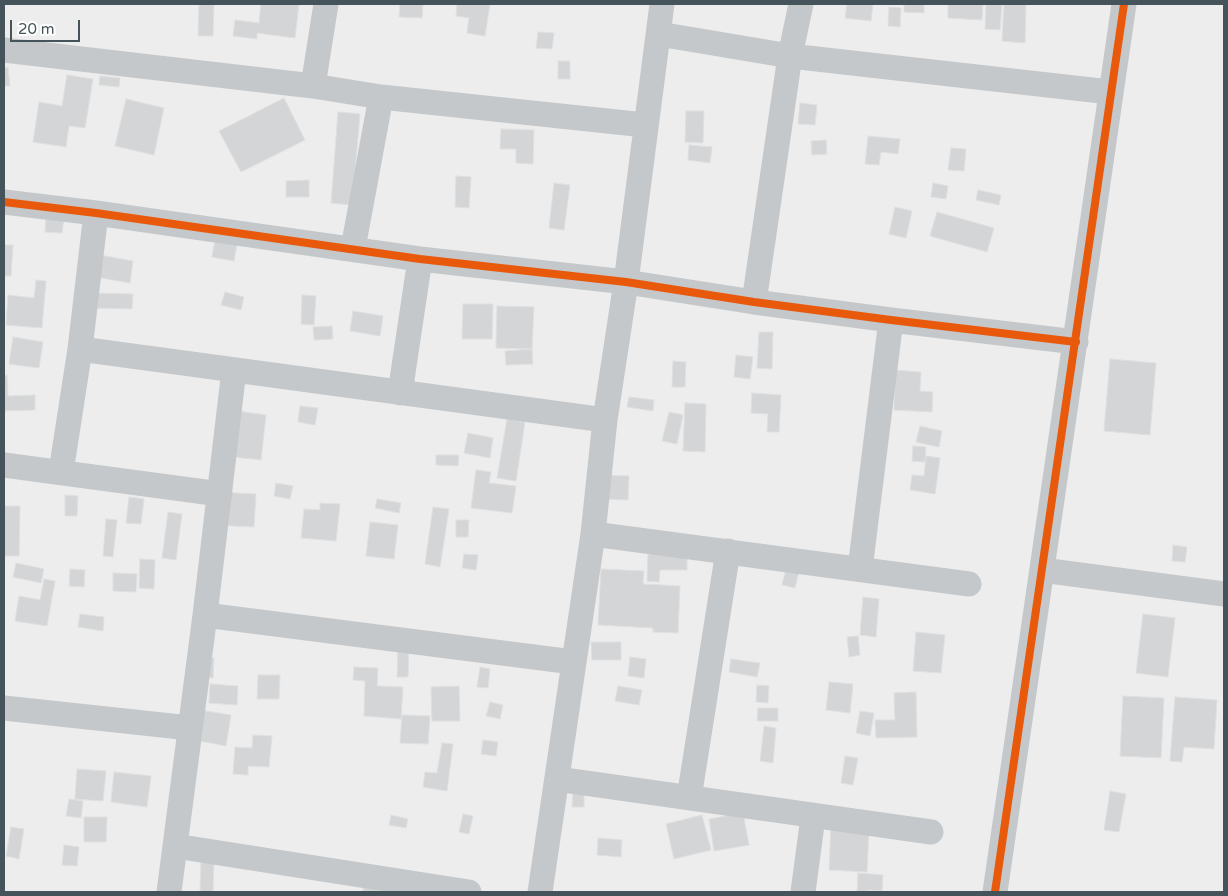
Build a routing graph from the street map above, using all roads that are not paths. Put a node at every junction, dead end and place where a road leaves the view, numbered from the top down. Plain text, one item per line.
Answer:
1 (326, 4) edge
2 (662, 4) edge
3 (801, 4) edge
4 (1124, 4) edge
5 (659, 34) junction
6 (4, 50) edge
7 (790, 56) junction
8 (313, 86) junction
9 (1110, 92) junction
10 (381, 97) junction
11 (646, 125) junction
12 (4, 202) edge
13 (96, 213) junction
14 (353, 248) junction
15 (420, 259) junction
16 (626, 282) junction
17 (754, 302) junction
18 (891, 320) junction
19 (1076, 342) junction
20 (80, 349) junction
21 (234, 370) junction
22 (400, 393) junction
23 (605, 420) junction
24 (4, 465) edge
25 (61, 472) junction
26 (220, 494) junction
27 (593, 534) junction
28 (728, 551) junction
29 (860, 569) junction
30 (1042, 570) junction
31 (969, 584) dead end
32 (1224, 594) edge
33 (205, 615) junction
34 (573, 662) junction
35 (4, 708) edge
36 (190, 728) junction
37 (556, 779) junction
38 (689, 798) junction
39 (813, 817) junction
40 (931, 832) dead end
41 (175, 846) junction
42 (169, 892) edge
43 (469, 892) edge
44 (540, 892) edge
45 (802, 892) edge
46 (995, 892) edge

1 - 8 street
2 - 5 street
3 - 7 street
4 - 9 street
5 - 7 street
5 - 11 street
6 - 8 street
7 - 9 street
7 - 17 street
8 - 10 street
9 - 19 street
10 - 11 street
10 - 14 street
11 - 16 street
12 - 13 street
13 - 14 street
13 - 20 street
14 - 15 street
15 - 16 street
15 - 22 street
16 - 17 street
16 - 23 street
17 - 18 street
18 - 19 street
18 - 29 street
19 - 30 street
20 - 21 street
20 - 25 street
21 - 22 street
21 - 26 street
22 - 23 street
23 - 27 street
24 - 25 street
25 - 26 street
26 - 33 street
27 - 28 street
27 - 34 street
28 - 29 street
28 - 38 street
29 - 31 street
30 - 32 street
30 - 46 street
33 - 34 street
33 - 36 street
34 - 37 street
35 - 36 street
36 - 41 street
37 - 38 street
37 - 44 street
38 - 39 street
39 - 40 street
39 - 45 street
41 - 42 street
41 - 43 street

